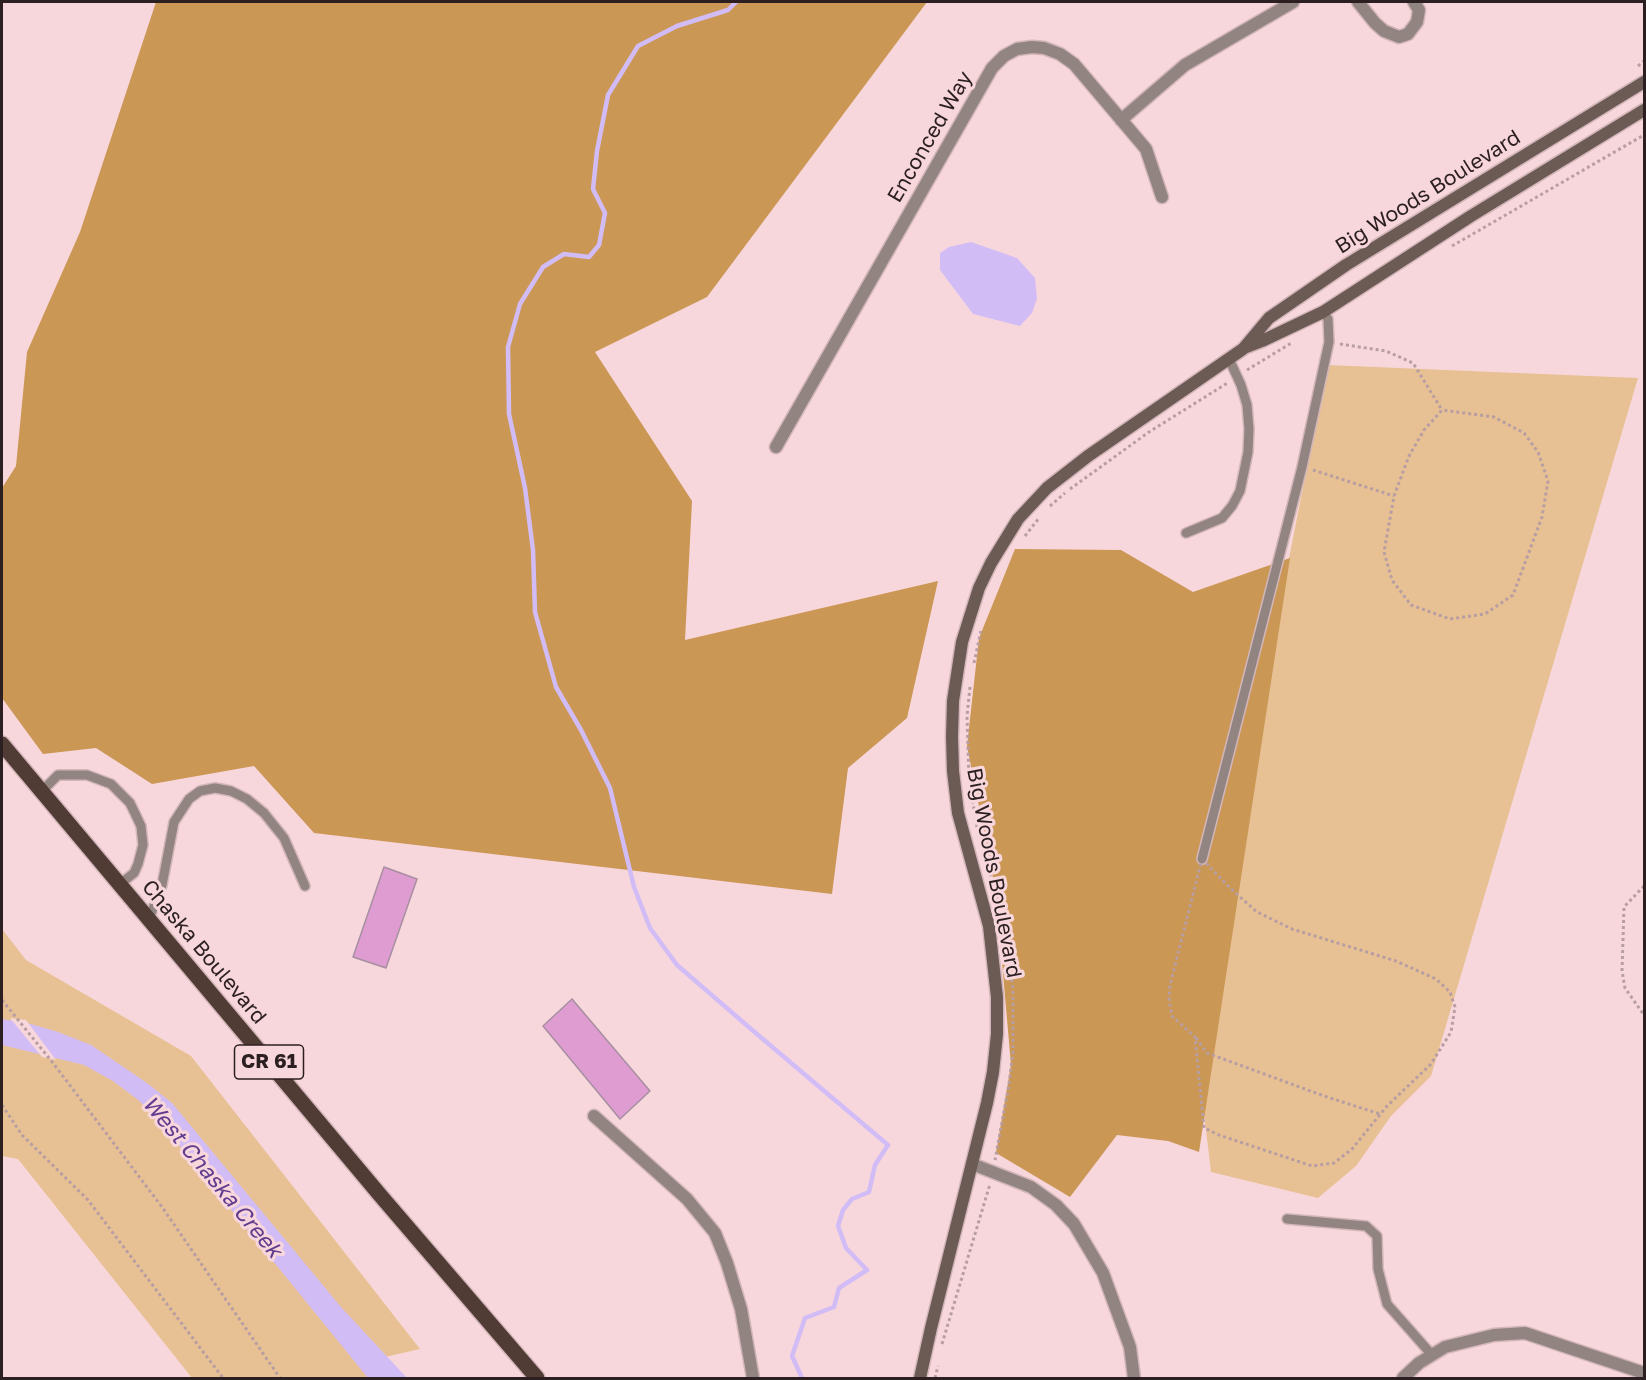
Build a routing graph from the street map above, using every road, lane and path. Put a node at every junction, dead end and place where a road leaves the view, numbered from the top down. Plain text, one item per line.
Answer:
1 (1293, 2) edge
2 (1358, 2) edge
3 (1414, 2) edge
4 (1644, 62) edge
5 (1638, 66) dead end
6 (1644, 82) edge
7 (1644, 110) edge
8 (1121, 120) junction
9 (1162, 197) dead end
10 (1323, 312) junction
11 (1329, 342) junction
12 (1243, 349) junction
13 (1229, 359) junction
14 (1442, 410) junction
15 (1149, 432) dead end
16 (776, 447) dead end
17 (1302, 467) junction
18 (1394, 496) junction
19 (1049, 507) dead end
20 (1044, 513) dead end
21 (1186, 533) dead end
22 (1021, 541) dead end
23 (983, 622) dead end
24 (974, 664) dead end
25 (970, 686) dead end
26 (2, 744) edge
27 (42, 791) junction
28 (979, 835) dead end
29 (985, 858) dead end
30 (1202, 860) junction
31 (120, 885) junction
32 (306, 886) dead end
33 (1644, 886) edge
34 (149, 919) junction
35 (2, 1000) edge
36 (1644, 1015) edge
37 (1195, 1037) junction
38 (2, 1105) edge
39 (1380, 1114) junction
40 (594, 1116) dead end
41 (972, 1164) junction
42 (992, 1172) junction
43 (1287, 1219) dead end
44 (940, 1352) dead end
45 (1432, 1355) junction
46 (939, 1361) dead end
47 (1644, 1373) edge
48 (223, 1378) edge
49 (280, 1378) edge
50 (537, 1378) edge
51 (753, 1378) edge
52 (920, 1378) edge
53 (935, 1378) edge
54 (1134, 1378) edge
55 (1403, 1378) edge

1 - 8 street
2 - 3 street
4 - 5 path
6 - 12 street, Big Woods Boulevard
7 - 10 street, Big Woods Boulevard
8 - 9 street, Enconced Way
8 - 16 street, Enconced Way
10 - 11 lane
10 - 12 street, Big Woods Boulevard
11 - 14 path
11 - 17 lane
12 - 13 street, Big Woods Boulevard
13 - 21 lane
13 - 41 street, Big Woods Boulevard
14 - 18 path
14 - 18 path
15 - 19 path
17 - 18 path
17 - 30 lane
20 - 22 path
23 - 24 path
25 - 28 path
26 - 27 main road, Chaska Boulevard / CR 61
27 - 31 main road, Chaska Boulevard / CR 61
27 - 31 lane
29 - 42 path
30 - 37 path
30 - 39 path
31 - 34 main road, Chaska Boulevard / CR 61
32 - 34 lane
33 - 36 path
34 - 50 main road, Chaska Boulevard / CR 61
35 - 49 path
37 - 39 path
37 - 39 path
38 - 48 path
40 - 51 street
41 - 42 street
41 - 52 street, Big Woods Boulevard
42 - 44 path
42 - 54 street
43 - 45 lane
45 - 47 street
45 - 55 street
46 - 53 path

